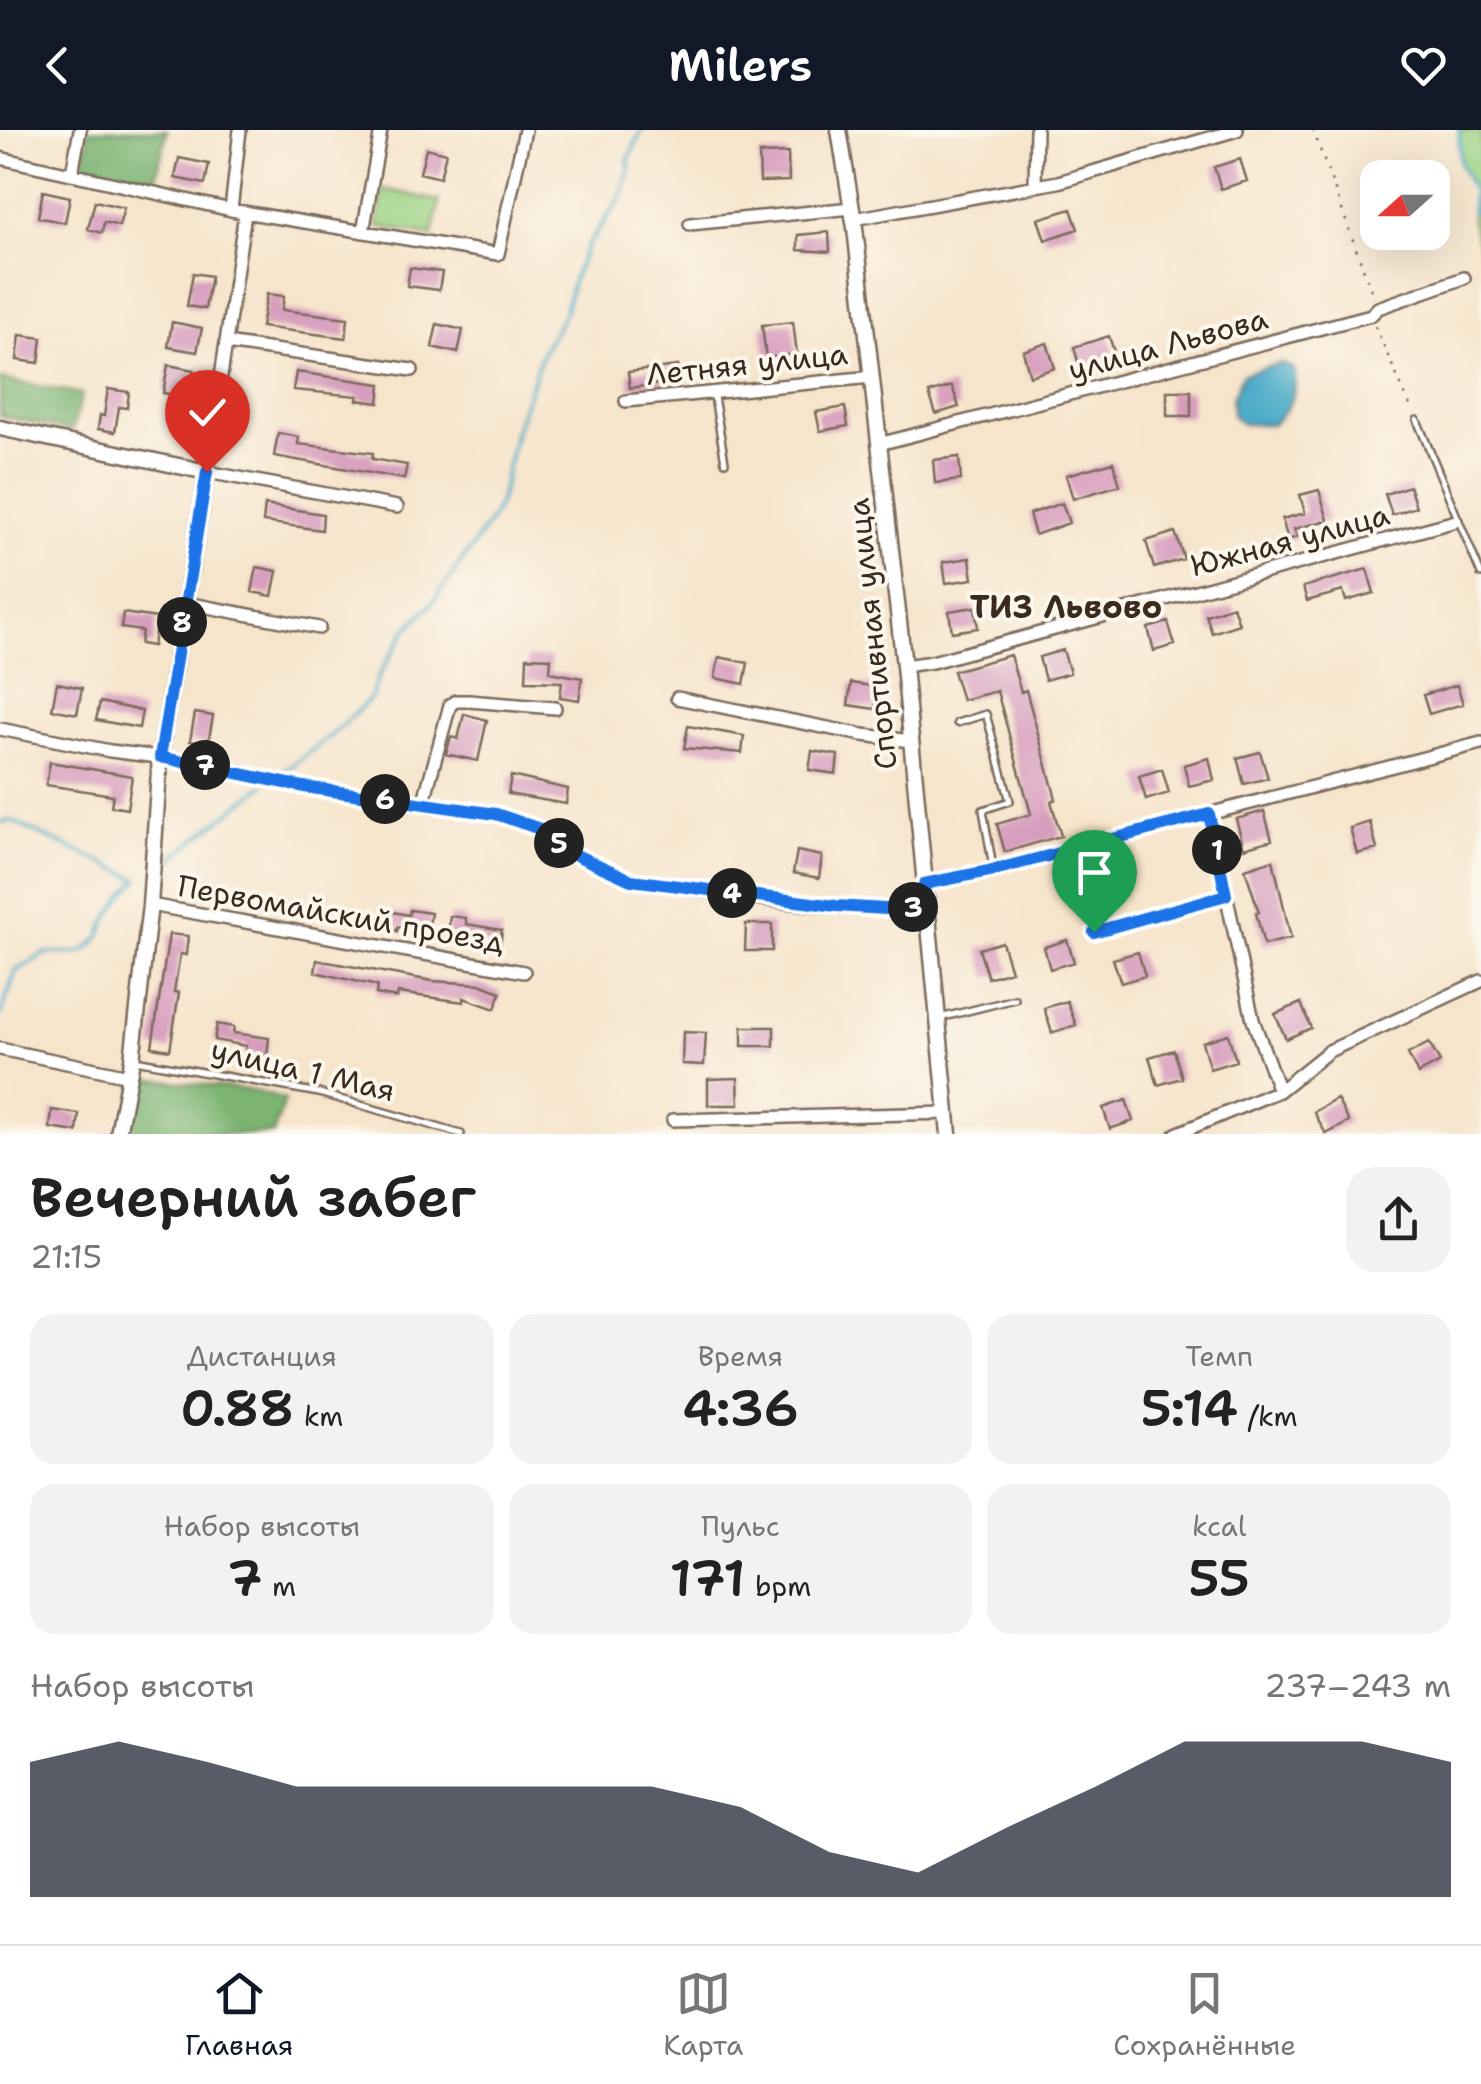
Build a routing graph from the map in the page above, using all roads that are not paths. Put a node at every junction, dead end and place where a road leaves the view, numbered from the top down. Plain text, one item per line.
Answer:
1 (80, 130) edge
2 (240, 130) edge
3 (382, 130) edge
4 (525, 130) edge
5 (839, 130) edge
6 (1036, 130) edge
7 (1237, 130) edge
8 (0, 158) edge
9 (72, 173) junction
10 (1035, 186) junction
11 (231, 210) junction
12 (244, 212) junction
13 (853, 214) junction
14 (690, 224) dead end
15 (363, 232) junction
16 (1464, 278) dead end
17 (226, 343) junction
18 (412, 370) dead end
19 (872, 377) junction
20 (713, 391) junction
21 (626, 401) dead end
22 (1417, 420) road end
23 (0, 428) edge
24 (879, 444) junction
25 (726, 462) dead end
26 (207, 472) junction
27 (397, 507) dead end
28 (1456, 521) junction
29 (1481, 574) edge
30 (186, 604) junction
31 (319, 628) dead end
32 (904, 666) junction
33 (677, 698) dead end
34 (555, 708) dead end
35 (956, 723) dead end
36 (0, 729) edge
37 (911, 740) junction
38 (1481, 743) edge
39 (160, 757) junction
40 (423, 804) junction
41 (1209, 814) junction
42 (578, 856) road end
43 (994, 870) junction
44 (631, 880) road end
45 (924, 884) junction
46 (1226, 895) junction
47 (150, 905) junction
48 (926, 906) junction
49 (1094, 932) dead end
50 (524, 972) dead end
51 (1481, 981) edge
52 (1015, 999) dead end
53 (937, 1019) junction
54 (0, 1050) edge
55 (132, 1060) junction
56 (129, 1076) junction
57 (1278, 1092) junction
58 (947, 1113) junction
59 (674, 1120) dead end
60 (118, 1134) edge
61 (461, 1134) edge
62 (949, 1134) edge
63 (1176, 1134) edge

1 - 9 street
2 - 11 street
3 - 15 street
4 - 15 street
5 - 13 street, Спортивная улица
6 - 10 street
7 - 10 street
8 - 9 street
9 - 11 street
10 - 13 street
11 - 12 street
12 - 15 street
12 - 17 street
13 - 14 street
13 - 19 street, Спортивная улица
16 - 24 street, улица Львова
17 - 18 street
17 - 26 street
19 - 20 street, Летняя улица
19 - 24 street, Спортивная улица
20 - 21 street, Летняя улица
20 - 25 lane
22 - 28 lane
23 - 26 street
24 - 32 street, Спортивная улица
26 - 27 street
26 - 30 street
28 - 29 lane
28 - 32 street, Южная улица
30 - 31 street
30 - 39 street
32 - 37 street, Спортивная улица
33 - 37 street
34 - 40 street
35 - 43 lane
36 - 39 street
37 - 45 street, Спортивная улица
38 - 41 street
39 - 40 street
39 - 47 street
40 - 42 street
41 - 43 street
41 - 46 street
43 - 45 street
44 - 48 street
45 - 48 street, Спортивная улица
46 - 49 lane
46 - 57 street
47 - 50 street, Первомайский проезд
47 - 55 street
48 - 53 street, Спортивная улица
51 - 57 street
52 - 53 lane
53 - 58 street, Спортивная улица
54 - 56 street
55 - 56 street
55 - 61 lane, улица 1 Мая
56 - 60 street
57 - 63 street
58 - 59 street
58 - 62 street, Спортивная улица

